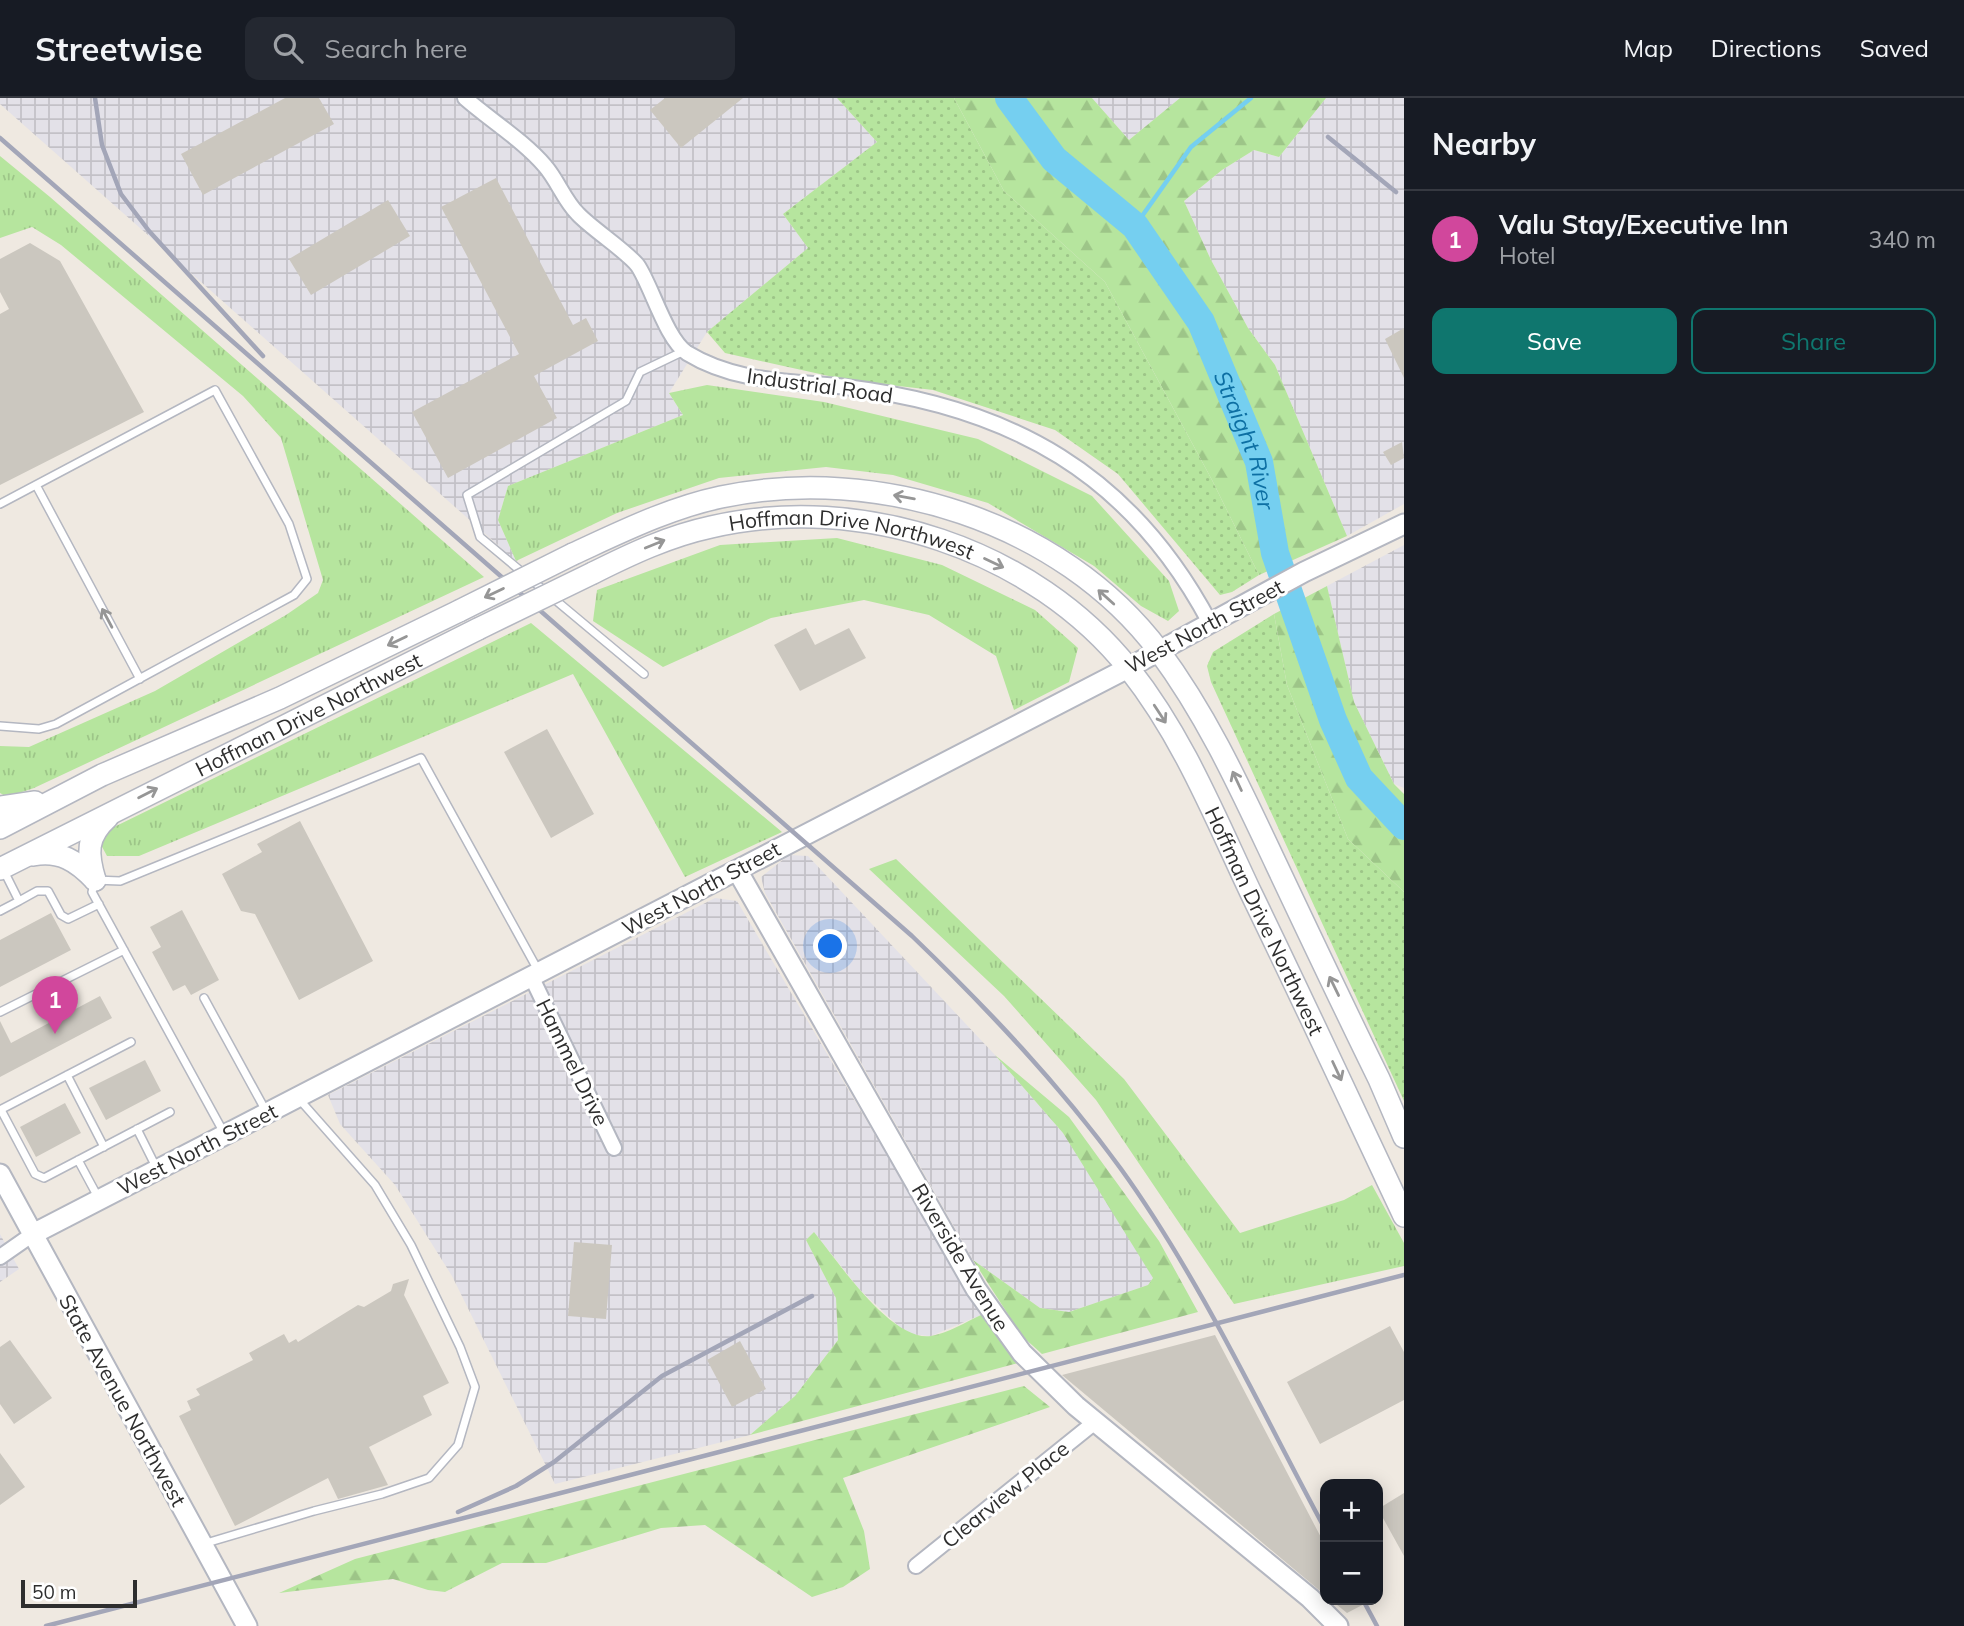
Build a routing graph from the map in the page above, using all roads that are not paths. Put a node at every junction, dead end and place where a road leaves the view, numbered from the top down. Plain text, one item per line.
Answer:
1 (464, 98) edge
2 (684, 351) junction
3 (36, 485) junction
4 (0, 504) edge
5 (1404, 524) edge
6 (1210, 623) junction
7 (1158, 651) junction
8 (1128, 668) junction
9 (644, 674) dead end
10 (140, 679) junction
11 (0, 726) edge
12 (102, 775) junction
13 (0, 807) edge
14 (117, 809) junction
15 (0, 828) edge
16 (23, 858) junction
17 (1, 869) edge
18 (737, 870) junction
19 (95, 880) junction
20 (19, 901) junction
21 (99, 904) junction
22 (0, 911) edge
23 (124, 950) junction
24 (535, 974) junction
25 (204, 998) dead end
26 (0, 1012) edge
27 (131, 1042) dead end
28 (67, 1075) junction
29 (298, 1097) junction
30 (0, 1110) edge
31 (170, 1112) dead end
32 (267, 1113) junction
33 (137, 1129) junction
34 (225, 1135) junction
35 (1404, 1137) edge
36 (104, 1147) junction
37 (614, 1148) dead end
38 (78, 1160) junction
39 (158, 1170) junction
40 (0, 1174) edge
41 (99, 1200) junction
42 (1404, 1216) edge
43 (33, 1234) junction
44 (0, 1257) edge
45 (1095, 1422) junction
46 (202, 1544) junction
47 (916, 1566) dead end
48 (1330, 1624) edge
49 (247, 1626) edge

1 - 2 street
2 - 6 street, Industrial Road
2 - 9 lane
3 - 4 lane
10 -> 3 lane
3 - 10 lane
5 - 6 street, West North Street
6 - 7 street, West North Street
7 - 8 street, West North Street
7 -> 12 main road, Hoffman Drive Northwest, bridge
35 -> 7 main road, Hoffman Drive Northwest
14 -> 8 main road, Hoffman Drive Northwest, bridge
8 - 18 street, West North Street
8 -> 42 main road, Hoffman Drive Northwest
10 - 11 lane
12 - 13 main road
12 - 15 main road, Hoffman Drive Northwest
14 - 16 main road, Hoffman Drive Northwest
14 - 19 main road
16 - 17 main road, Hoffman Drive Northwest
16 - 19 main road
17 - 20 lane
18 - 24 street, West North Street
18 - 45 street, Riverside Avenue
19 - 21 lane
19 - 24 lane
20 - 21 lane
20 - 22 lane
21 - 23 lane
23 - 26 lane
23 - 34 lane
24 - 29 street, West North Street
24 - 37 street, Hammel Drive
25 - 32 lane
27 - 28 lane
28 - 30 lane
28 - 36 lane
29 - 32 street, West North Street
29 - 46 lane
30 - 38 lane
31 - 33 lane
32 - 34 street, West North Street
33 - 36 lane
33 - 39 lane
34 - 39 street, West North Street
36 - 38 lane
38 - 41 lane
39 - 41 street, West North Street
40 - 43 street, State Avenue Northwest
41 - 43 street, West North Street
43 - 44 street, West North Street
43 - 46 street, State Avenue Northwest
45 - 47 street, Clearview Place
45 - 48 street, Riverside Avenue
46 - 49 street, State Avenue Northwest

